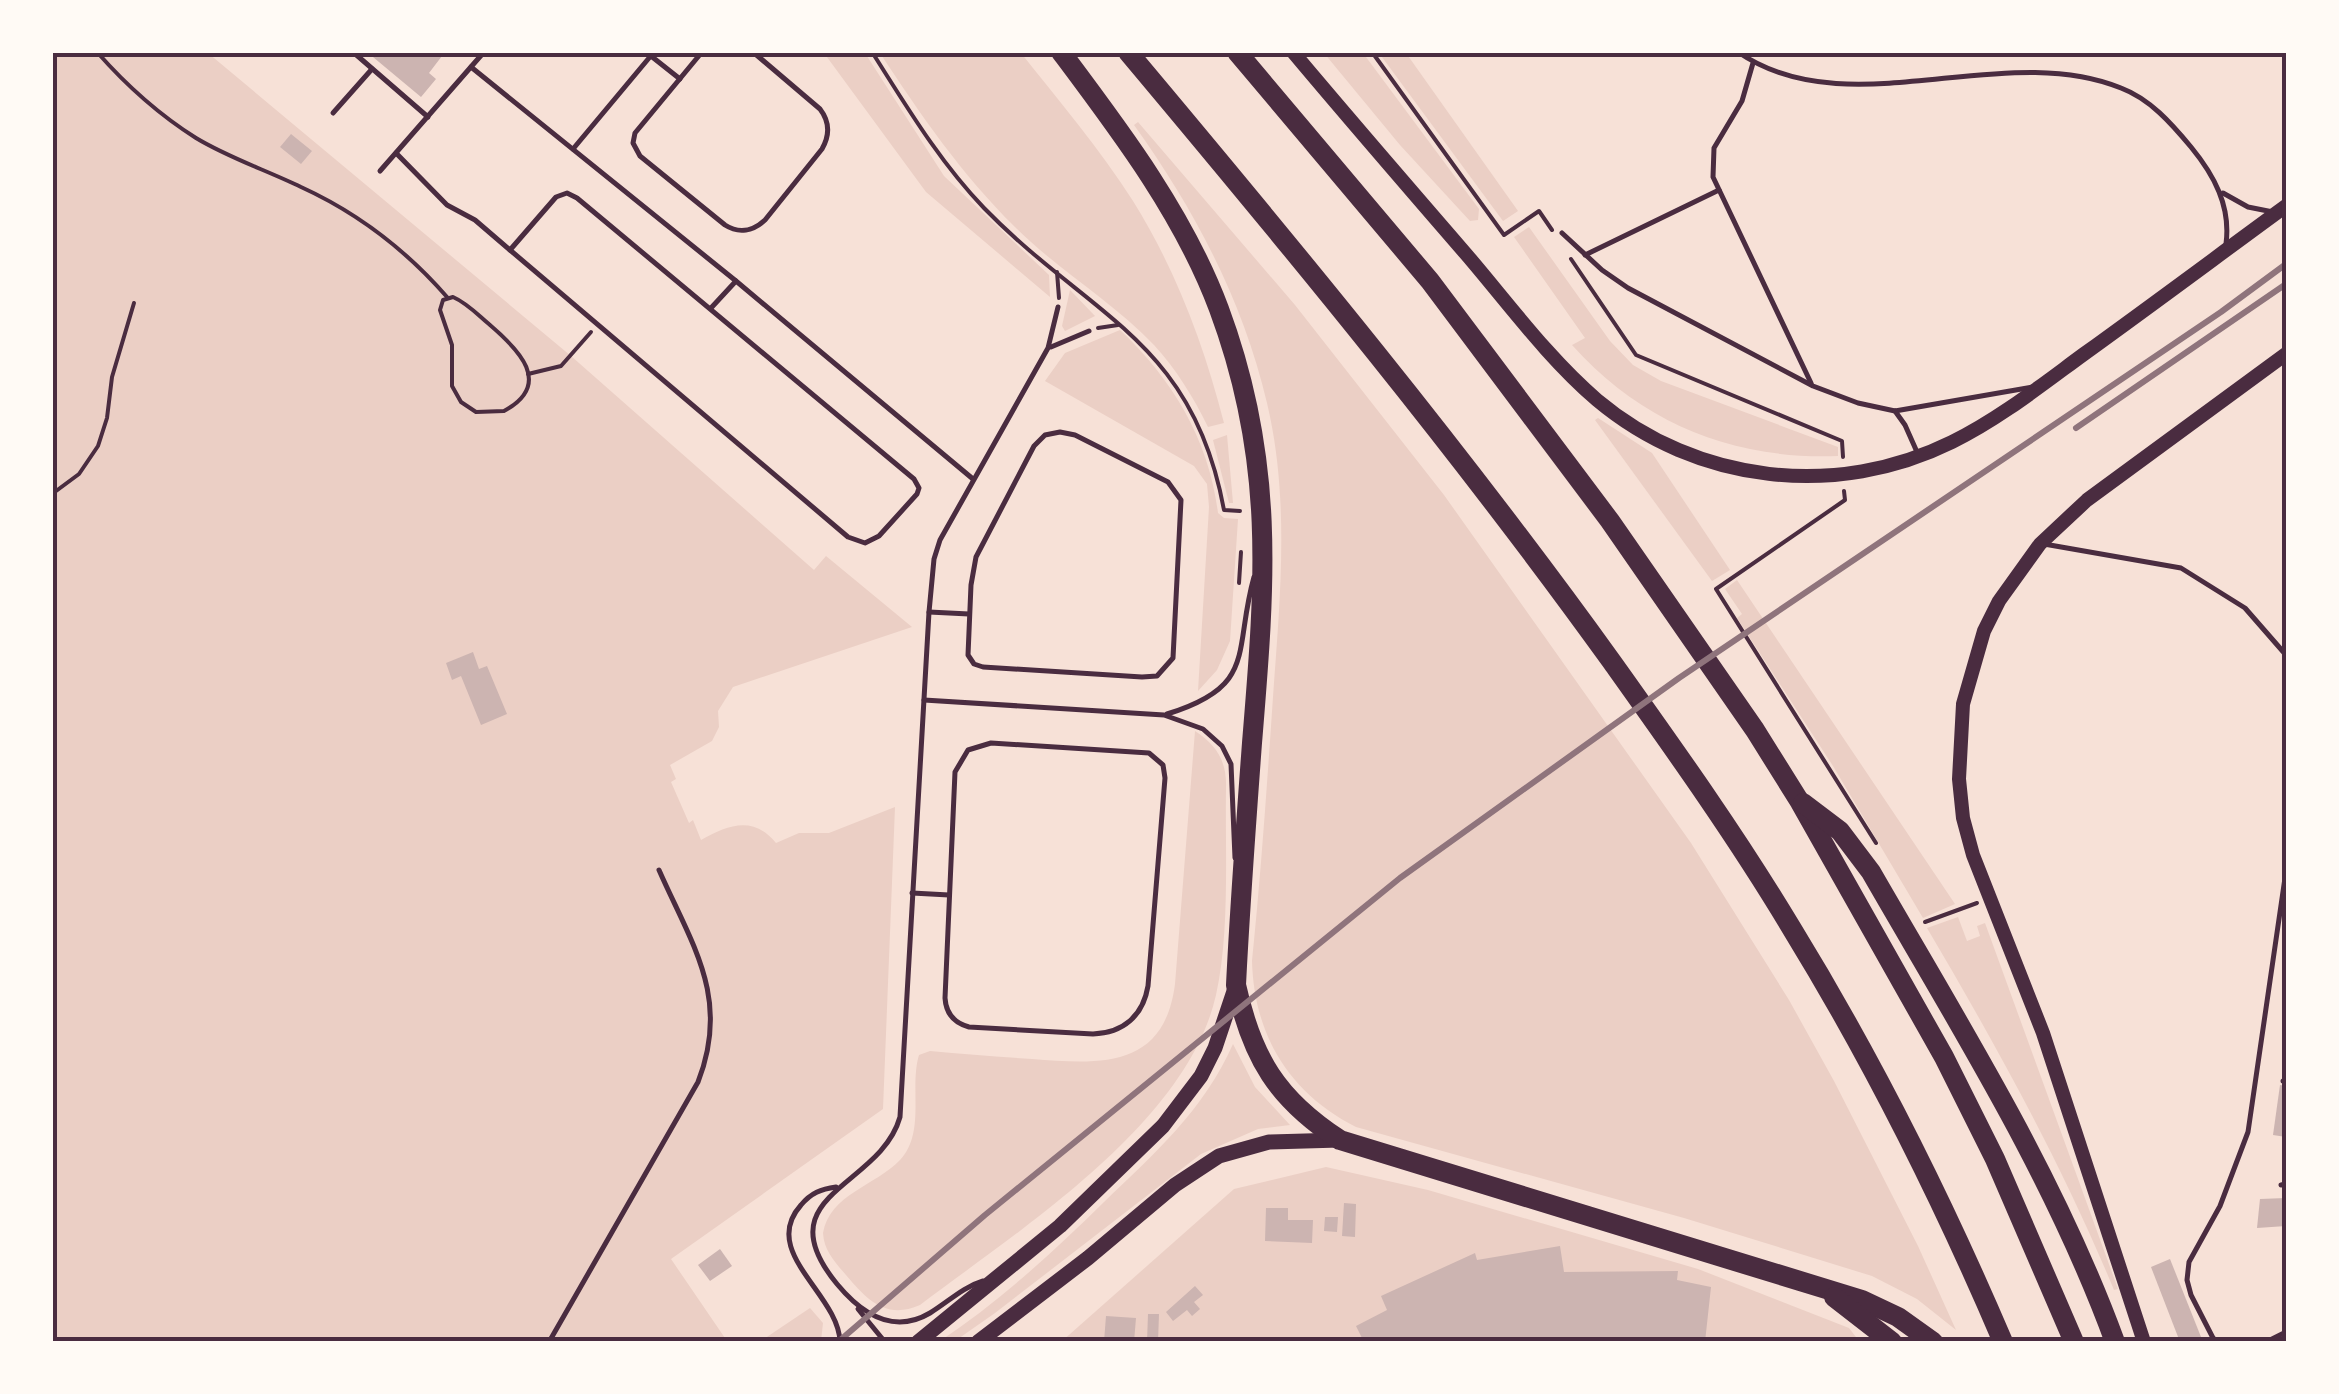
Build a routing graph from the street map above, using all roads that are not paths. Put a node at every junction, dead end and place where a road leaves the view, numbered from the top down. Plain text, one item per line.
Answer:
1 (354, 52) edge
2 (484, 52) edge
3 (702, 52) edge
4 (753, 52) edge
5 (1061, 52) edge
6 (1128, 52) edge
7 (1237, 52) edge
8 (1293, 52) edge
9 (1738, 52) edge
10 (652, 54) edge
11 (1753, 63) junction
12 (471, 67) junction
13 (372, 68) junction
14 (680, 79) junction
15 (333, 113) dead end
16 (428, 117) junction
17 (573, 149) junction
18 (396, 153) junction
19 (380, 171) dead end
20 (1718, 190) junction
21 (2221, 191) junction
22 (2282, 209) edge
23 (1562, 233) dead end
24 (510, 250) junction
25 (2225, 251) junction
26 (1584, 255) junction
27 (736, 281) junction
28 (1058, 307) road end
29 (711, 308) junction
30 (1089, 331) road end
31 (1048, 348) junction
32 (2286, 354) edge
33 (2041, 385) junction
34 (1812, 386) junction
35 (1895, 412) junction
36 (1918, 457) junction
37 (973, 479) junction
38 (2040, 544) junction
39 (1265, 550) junction
40 (929, 612) junction
41 (969, 614) junction
42 (2286, 655) edge
43 (924, 700) junction
44 (1164, 715) junction
45 (1800, 802) junction
46 (659, 870) dead end
47 (2286, 871) edge
48 (1241, 882) junction
49 (912, 893) junction
50 (949, 895) junction
51 (1236, 985) junction
52 (1340, 1140) junction
53 (836, 1187) junction
54 (996, 1280) junction
55 (1825, 1290) junction
56 (856, 1307) junction
57 (2286, 1332) edge
58 (549, 1342) edge
59 (840, 1342) edge
60 (884, 1342) edge
61 (918, 1342) edge
62 (978, 1342) edge
63 (1892, 1342) edge
64 (1934, 1342) edge
65 (2003, 1342) edge
66 (2074, 1342) edge
67 (2115, 1342) edge
68 (2144, 1342) edge
69 (2220, 1342) edge
70 (2266, 1342) edge

1 - 13 lane
2 - 12 lane
3 - 14 lane
4 - 14 lane
5 - 39 highway
6 - 65 highway
7 - 45 highway
8 - 36 street
9 - 11 lane
10 - 14 lane
10 - 17 lane
11 - 20 lane
11 - 21 lane
12 - 16 lane
12 - 17 lane
13 - 15 lane
13 - 16 lane
16 - 18 lane
17 - 27 lane
18 - 19 lane
18 - 24 lane
20 - 26 lane
20 - 34 lane
21 - 22 lane
21 - 25 lane
22 - 25 street
23 - 26 lane
24 - 29 lane
24 - 29 lane
25 - 33 street
26 - 34 lane
27 - 29 lane
27 - 37 lane
28 - 31 lane
30 - 31 lane
31 - 37 lane
32 - 38 street
33 - 35 lane
33 - 36 street
34 - 35 lane
35 - 36 lane
37 - 40 lane
38 - 42 lane
38 - 68 street
39 - 44 lane
39 - 48 highway
40 - 41 lane
40 - 43 lane
41 - 41 lane
43 - 44 lane
43 - 49 lane
44 - 48 lane
45 - 66 highway
45 - 67 highway
46 - 58 lane
47 - 69 lane
48 - 51 highway
49 - 50 lane
49 - 53 lane
50 - 50 lane
51 - 52 highway
51 - 54 main road
52 - 55 highway
52 - 62 main road
53 - 56 lane
53 - 59 lane
54 - 56 lane
54 - 61 main road
55 - 63 highway
55 - 64 highway
56 - 60 lane
57 - 70 lane

